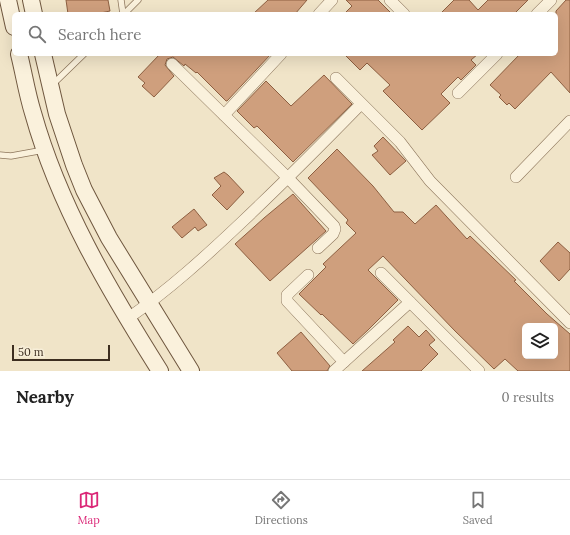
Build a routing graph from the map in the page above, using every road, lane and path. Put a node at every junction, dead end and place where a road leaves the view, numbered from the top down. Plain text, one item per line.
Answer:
1 (8, 0) edge
2 (31, 0) edge
3 (121, 0) edge
4 (138, 0) edge
5 (332, 0) edge
6 (390, 0) edge
7 (551, 0) edge
8 (34, 12) edge
9 (124, 12) edge
10 (126, 12) edge
11 (321, 12) edge
12 (402, 12) edge
13 (539, 12) edge
14 (12, 18) edge
15 (20, 56) edge
16 (43, 56) edge
17 (82, 56) edge
18 (279, 56) edge
19 (495, 56) edge
20 (172, 64) dead end
21 (336, 78) dead end
22 (50, 87) junction
23 (458, 93) dead end
24 (361, 104) junction
25 (224, 115) junction
26 (570, 121) edge
27 (44, 150) junction
28 (0, 155) edge
29 (516, 177) dead end
30 (288, 178) junction
31 (318, 248) dead end
32 (381, 273) dead end
33 (308, 275) dead end
34 (410, 302) junction
35 (149, 304) junction
36 (127, 319) junction
37 (570, 323) edge
38 (344, 362) junction
39 (160, 371) edge
40 (192, 371) edge
41 (334, 371) edge
42 (479, 371) edge

1 - 14 street
2 - 8 street
3 - 9 lane
4 - 10 lane
5 - 11 street
6 - 12 street
7 - 13 street
15 - 27 street
16 - 22 street
17 - 22 lane
18 - 25 street
19 - 23 street
20 - 25 street
21 - 24 street
22 - 35 street
24 - 30 street
24 - 37 street
25 - 30 street
26 - 29 street
27 - 28 lane
27 - 36 street
30 - 31 street
30 - 35 street
32 - 34 street
33 - 38 street
34 - 38 street
34 - 42 street
35 - 36 street
35 - 40 street
36 - 39 street
38 - 41 street

